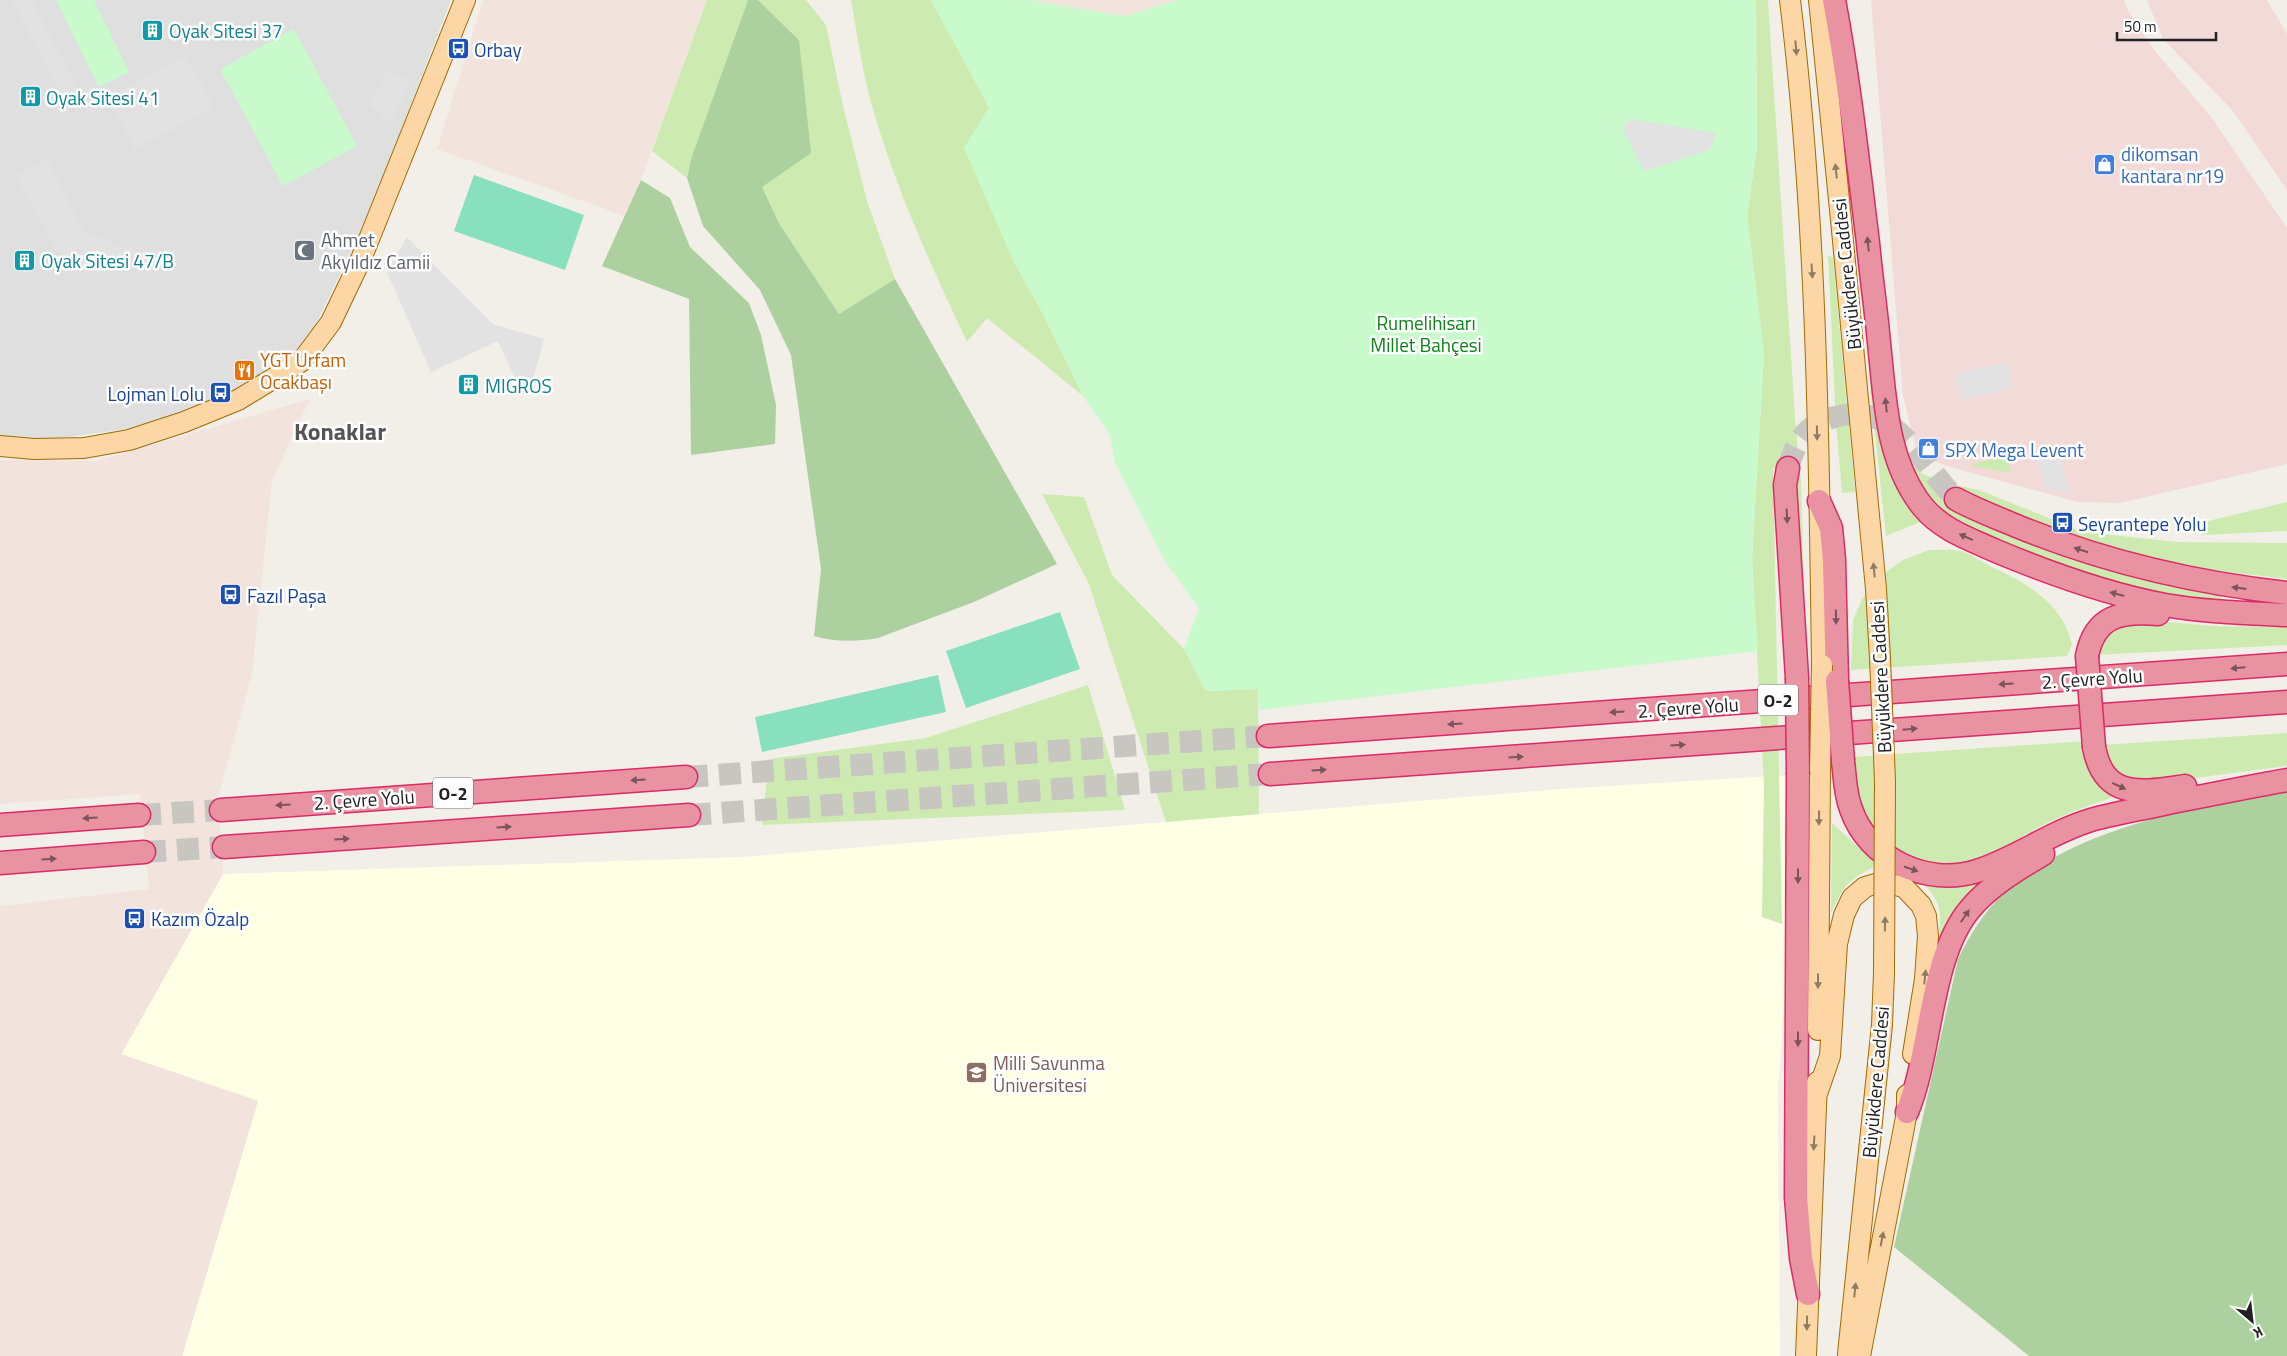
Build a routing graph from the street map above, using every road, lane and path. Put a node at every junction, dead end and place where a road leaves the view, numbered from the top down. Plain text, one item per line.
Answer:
1 (465, 0) edge
2 (1790, 0) edge
3 (1819, 0) edge
4 (1834, 0) edge
5 (0, 446) edge
6 (1788, 468) tunnel mouth
7 (1956, 499) tunnel mouth
8 (1819, 501) junction
9 (2287, 593) edge
10 (2279, 615) edge
11 (2287, 664) edge
12 (2287, 702) edge
13 (1268, 736) tunnel mouth
14 (2287, 770) edge
15 (1270, 774) tunnel mouth
16 (686, 776) tunnel mouth
17 (2287, 780) edge
18 (2156, 806) junction
19 (221, 810) tunnel mouth
20 (139, 815) tunnel mouth
21 (689, 815) tunnel mouth
22 (0, 825) edge
23 (224, 847) tunnel mouth
24 (144, 852) tunnel mouth
25 (0, 863) edge
26 (1817, 1094) junction
27 (1907, 1112) junction
28 (1808, 1294) junction
29 (1806, 1356) edge
30 (1848, 1356) edge
31 (1860, 1356) edge

1 - 5 main road
2 -> 8 main road, Büyükdere Caddesi
30 -> 3 main road, Büyükdere Caddesi, bridge
10 -> 4 highway
6 -> 28 highway, bridge
9 -> 7 highway
8 -> 18 highway, bridge
8 -> 26 main road, Büyükdere Caddesi, bridge
10 -> 14 highway, bridge
11 -> 13 highway, 2. Çevre Yolu / O-2
15 -> 12 highway, 2. Çevre Yolu / O-2
16 -> 19 highway, 2. Çevre Yolu / O-2
17 - 18 highway
27 -> 18 highway
20 -> 22 highway
23 -> 21 highway, 2. Çevre Yolu / O-2
25 -> 24 highway
27 -> 26 main road
26 -> 28 main road, Büyükdere Caddesi
31 -> 27 main road
28 -> 29 main road, Büyükdere Caddesi

